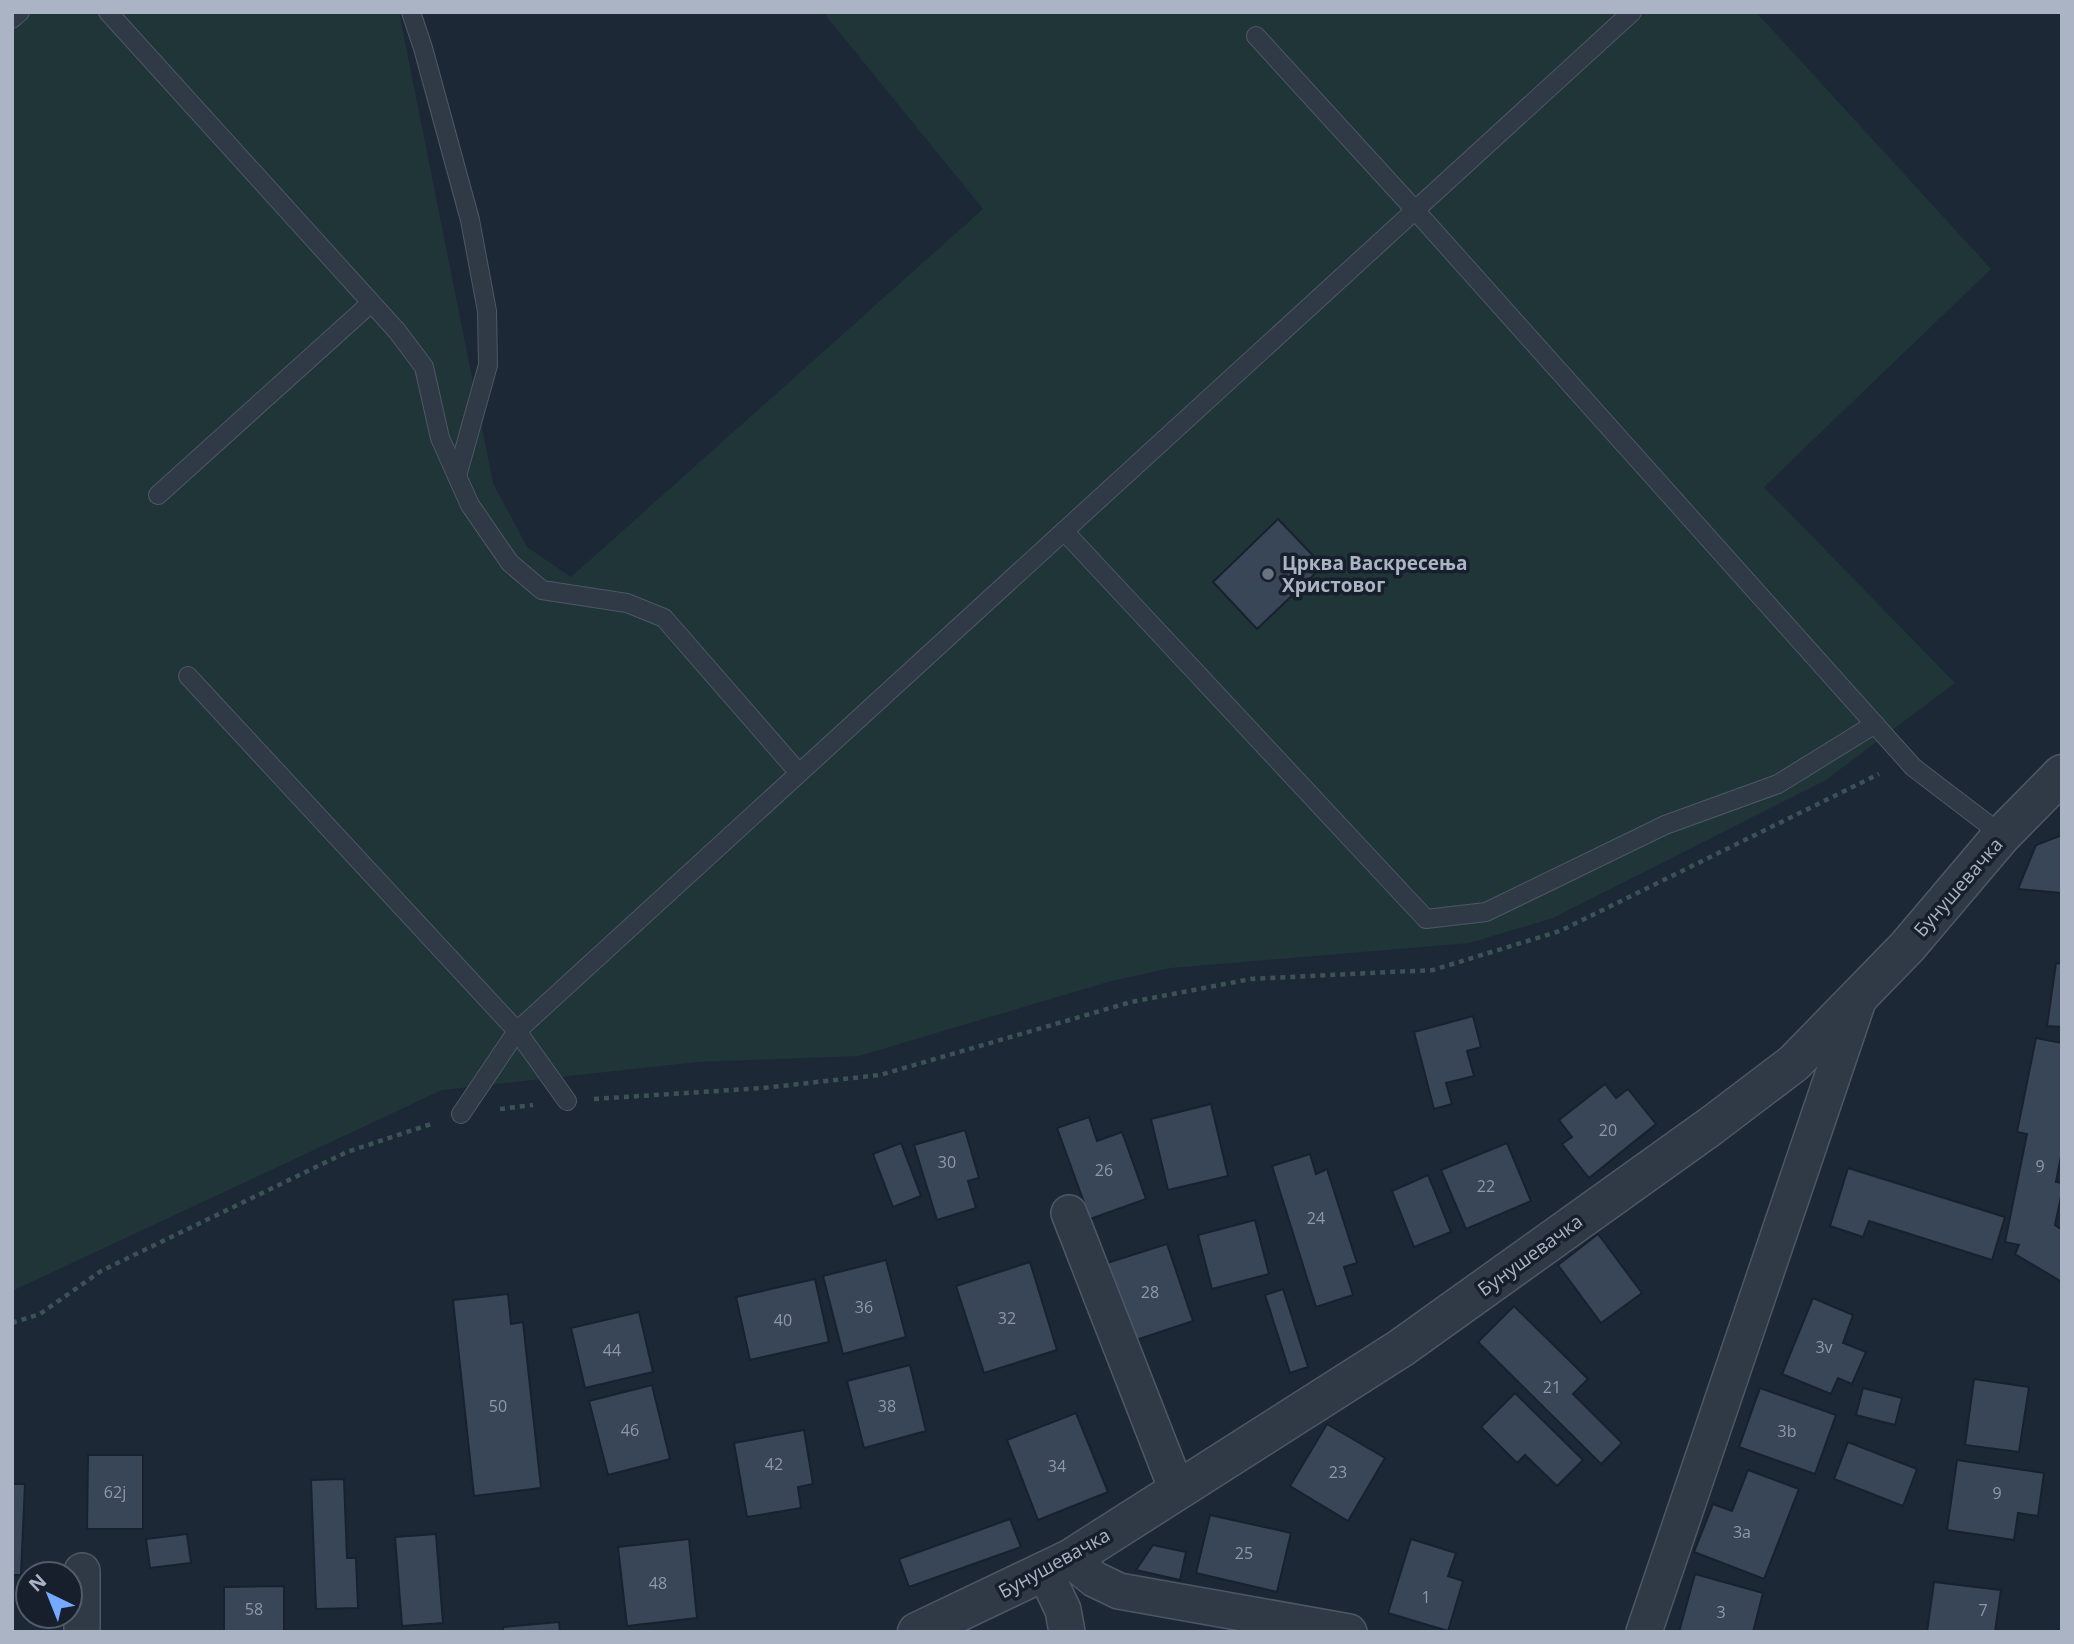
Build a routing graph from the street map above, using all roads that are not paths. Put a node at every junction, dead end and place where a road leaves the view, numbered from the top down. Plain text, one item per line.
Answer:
1 (20, 12) edge
2 (108, 12) edge
3 (411, 12) edge
4 (1632, 12) edge
5 (12, 19) edge
6 (1256, 36) dead end
7 (1415, 210) junction
8 (371, 303) junction
9 (457, 476) junction
10 (158, 495) dead end
11 (1064, 531) junction
12 (188, 676) dead end
13 (1875, 724) junction
14 (799, 773) junction
15 (2062, 774) edge
16 (2002, 835) junction
17 (1860, 996) junction
18 (517, 1031) junction
19 (566, 1101) road end
20 (461, 1114) road end
21 (1069, 1213) dead end
22 (1177, 1490) junction
23 (1057, 1565) junction
24 (917, 1632) edge
25 (1067, 1632) edge
26 (1349, 1632) edge
27 (1644, 1632) edge

1 - 5 lane
2 - 8 lane
3 - 9 lane
4 - 7 lane
6 - 7 lane
7 - 11 lane
7 - 13 lane
8 - 9 lane
8 - 10 lane
9 - 14 lane
11 - 13 lane
11 - 14 lane
12 - 18 lane
13 - 16 lane
14 - 18 lane
15 - 16 street, Бунушевачка
16 - 17 street, Бунушевачка
17 - 22 street, Бунушевачка
17 - 27 street
18 - 19 lane
18 - 20 lane
21 - 22 street
22 - 23 street, Бунушевачка
23 - 24 street, Бунушевачка
23 - 25 street
23 - 26 street

